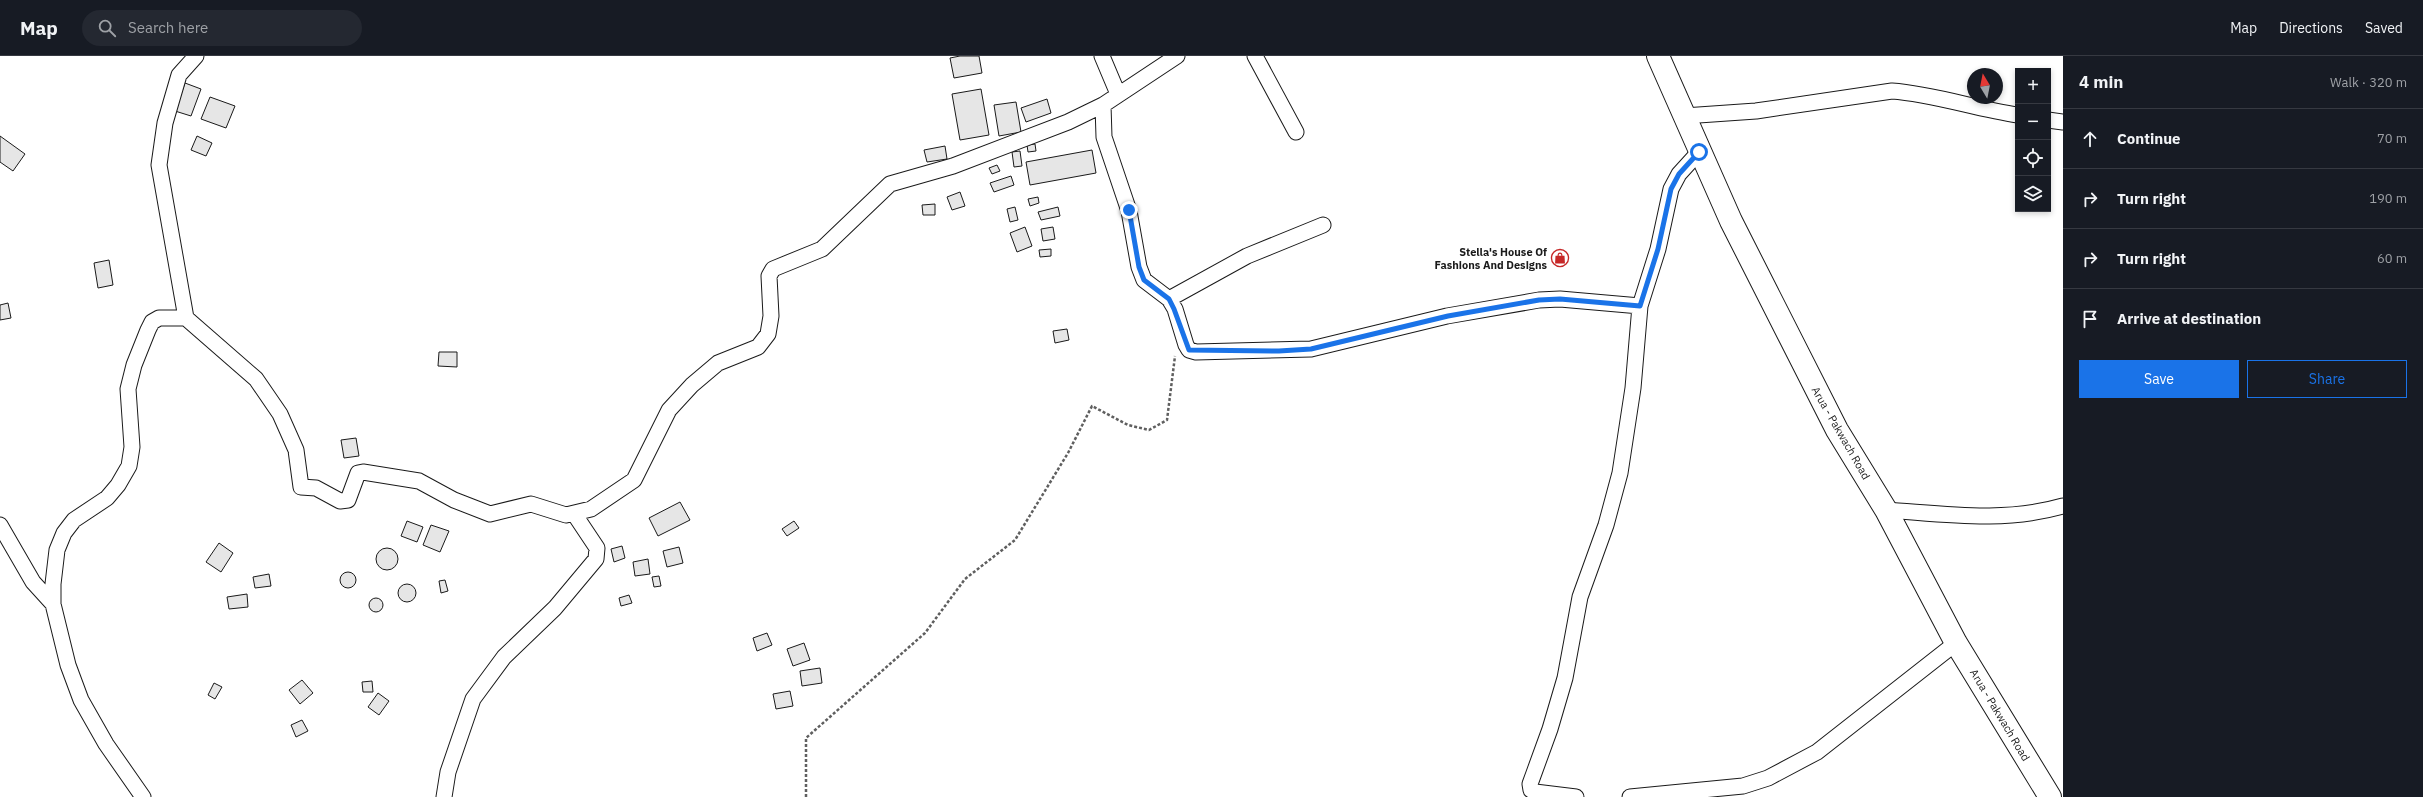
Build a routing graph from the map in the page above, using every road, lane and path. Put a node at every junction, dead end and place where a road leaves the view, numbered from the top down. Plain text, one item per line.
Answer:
1 (196, 56) edge
2 (1102, 56) edge
3 (1177, 56) edge
4 (1255, 56) edge
5 (1658, 56) edge
6 (1118, 94) junction
7 (1103, 105) junction
8 (2015, 115) edge
9 (1684, 116) junction
10 (2051, 120) edge
11 (2063, 122) edge
12 (1296, 132) dead end
13 (1699, 152) junction
14 (1322, 225) dead end
15 (1169, 299) junction
16 (1640, 306) junction
17 (186, 318) junction
18 (1186, 345) junction
19 (2063, 506) edge
20 (1886, 510) junction
21 (574, 515) junction
22 (0, 524) edge
23 (53, 604) junction
24 (1956, 643) junction
25 (143, 797) edge
26 (444, 797) edge
27 (806, 797) edge
28 (1576, 797) edge
29 (1630, 797) edge
30 (2050, 797) edge

1 - 17 street
2 - 6 street
3 - 6 street
4 - 12 street
5 - 9 main road, Arua - Pakwach Road
6 - 7 street
7 - 15 street
7 - 21 street
8 - 9 street
9 - 13 main road, Arua - Pakwach Road
10 - 11 street
13 - 16 street
13 - 20 main road, Arua - Pakwach Road
14 - 15 street
15 - 18 street
16 - 18 street
16 - 28 street
17 - 21 street
17 - 23 street
18 - 27 path
19 - 20 street
20 - 24 main road, Arua - Pakwach Road
21 - 26 street
22 - 23 street
23 - 25 street
24 - 29 street
24 - 30 main road, Arua - Pakwach Road

